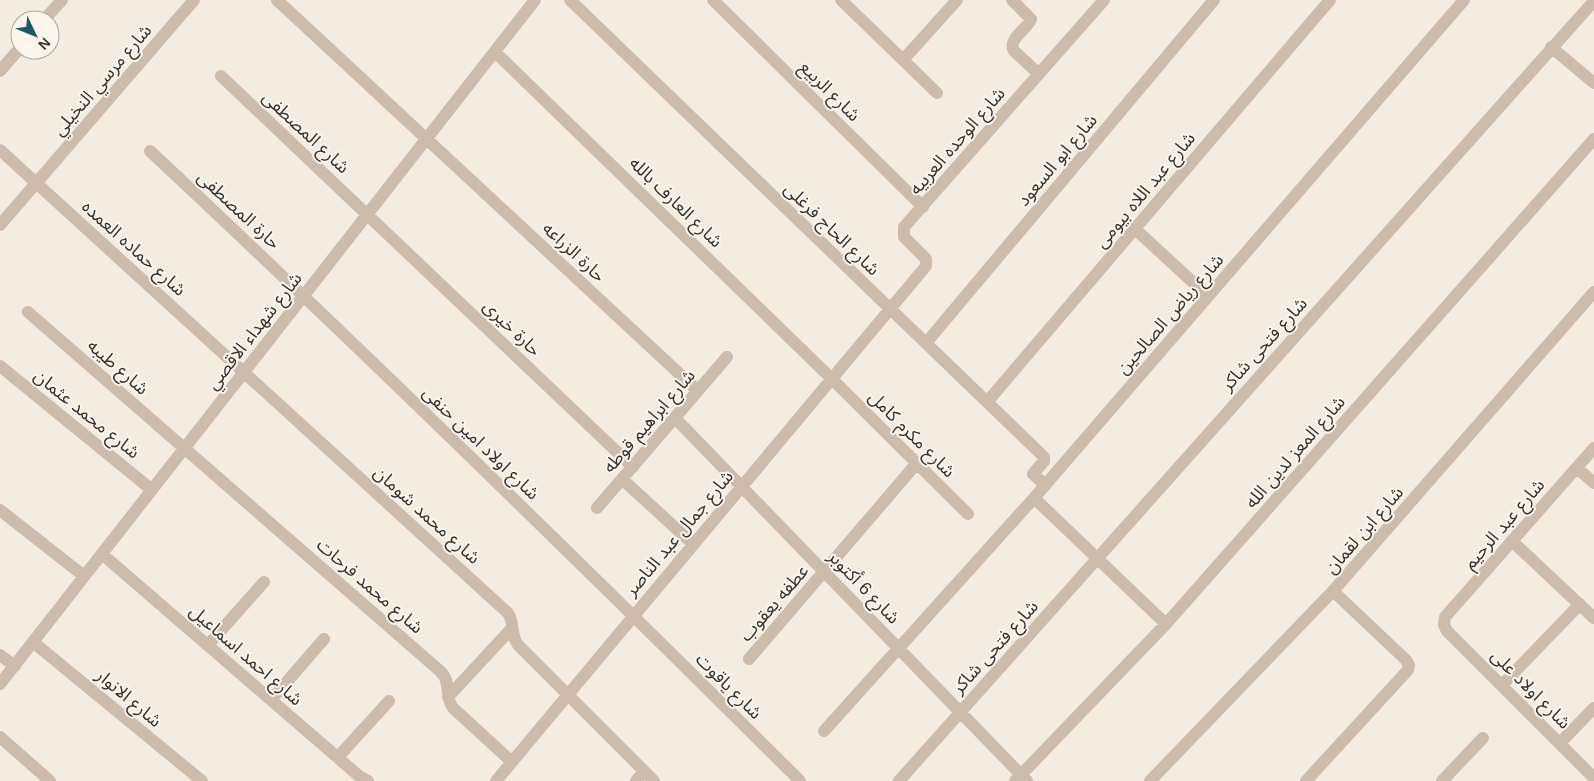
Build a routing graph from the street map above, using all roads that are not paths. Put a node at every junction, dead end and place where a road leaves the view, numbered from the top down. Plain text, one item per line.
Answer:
1 (62, 0) edge
2 (194, 0) edge
3 (277, 0) edge
4 (535, 0) edge
5 (570, 0) edge
6 (713, 0) edge
7 (841, 0) edge
8 (957, 0) edge
9 (1012, 0) edge
10 (1104, 0) edge
11 (1214, 0) edge
12 (1330, 0) edge
13 (1464, 0) edge
14 (1594, 1) edge
15 (53, 10) edge
16 (1552, 47) junction
17 (495, 52) junction
18 (10, 60) edge
19 (904, 60) junction
20 (0, 71) edge
21 (1039, 74) junction
22 (221, 76) dead end
23 (1594, 83) edge
24 (937, 93) dead end
25 (426, 138) junction
26 (1594, 139) edge
27 (0, 150) edge
28 (150, 151) dead end
29 (37, 183) junction
30 (922, 207) junction
31 (367, 214) junction
32 (0, 225) edge
33 (1135, 229) junction
34 (1594, 292) edge
35 (304, 295) junction
36 (1208, 296) junction
37 (890, 308) junction
38 (28, 312) dead end
39 (926, 343) junction
40 (728, 357) dead end
41 (0, 366) edge
42 (244, 373) junction
43 (831, 378) junction
44 (698, 392) junction
45 (987, 402) junction
46 (675, 418) junction
47 (185, 448) junction
48 (1594, 448) edge
49 (917, 463) junction
50 (633, 467) junction
51 (1577, 468) junction
52 (622, 479) junction
53 (1594, 484) edge
54 (742, 486) junction
55 (1045, 486) junction
56 (152, 490) junction
57 (1034, 498) junction
58 (597, 508) dead end
59 (0, 510) edge
60 (968, 514) dead end
61 (1513, 542) junction
62 (693, 544) junction
63 (102, 554) junction
64 (1097, 558) junction
65 (824, 571) junction
66 (84, 576) junction
67 (264, 582) dead end
68 (1334, 591) junction
69 (1580, 604) junction
70 (633, 615) junction
71 (1594, 618) edge
72 (1166, 624) junction
73 (1444, 624) joint
74 (512, 628) junction
75 (324, 639) dead end
76 (33, 642) junction
77 (208, 645) junction
78 (899, 648) junction
79 (0, 655) edge
80 (749, 659) dead end
81 (15, 666) junction
82 (0, 684) edge
83 (1502, 685) junction
84 (568, 694) junction
85 (448, 697) junction
86 (271, 700) junction
87 (389, 701) dead end
88 (1594, 708) edge
89 (961, 712) junction
90 (824, 731) dead end
91 (0, 737) edge
92 (1483, 738) dead end
93 (1560, 744) junction
94 (338, 758) junction
95 (512, 762) junction
96 (640, 776) edge
97 (1594, 778) edge
98 (1021, 779) edge
99 (50, 781) edge
100 (202, 781) edge
101 (368, 781) edge
102 (496, 781) edge
103 (654, 781) edge
104 (800, 781) edge
105 (899, 781) edge
106 (1150, 781) edge
107 (1306, 781) edge
108 (1442, 781) edge

1 - 15 street
2 - 29 street, شارع مرسي النخيلي
3 - 25 street, حارة الزراعه
4 - 17 street, شارع شهداء الاقصي
5 - 37 street, شارع الحاج فرغلى
6 - 30 street, شارع الربيع
7 - 19 street
8 - 19 street
9 - 21 street
10 - 21 street, شارع الوحده العربيه
11 - 39 street, شارع ابو السعود
12 - 33 street, شارع عبد اللاه بيومى
13 - 36 street, شارع رياض الصالحين
14 - 16 street, شارع فتحى شاكر
16 - 23 street
16 - 64 street, شارع فتحى شاكر
17 - 25 street, شارع شهداء الاقصي
17 - 43 street, شارع العارف بالله
18 - 20 street
19 - 24 street
21 - 30 street, شارع الوحده العربيه
22 - 31 street, شارع المصطفى
25 - 31 street, شارع شهداء الاقصي
25 - 44 street, حارة الزراعه
26 - 72 street, شارع المعز لدين الله
27 - 29 street, شارع حماده العمده
28 - 35 street, حارة المصطفى
29 - 32 street, شارع مرسي النخيلي
29 - 42 street, شارع حماده العمده
30 - 37 street, شارع الوحده العربيه
31 - 35 street, شارع شهداء الاقصي
31 - 50 street, حارة خيرى
33 - 36 street
33 - 45 street, شارع عبد اللاه بيومى
34 - 68 street, شارع ابن لقمان
35 - 42 street, شارع شهداء الاقصي
35 - 70 street, شارع اولاد امين حنفى
36 - 55 street, شارع رياض الصالحين
37 - 39 street, شارع الحاج فرغلى
37 - 43 street, شارع جمال عبد الناصر
38 - 47 street, شارع طيبه
39 - 45 street, شارع الحاج فرغلى
40 - 44 street, شارع ابراهيم قوطه
41 - 56 street, شارع محمد عثمان
42 - 47 street, شارع شهداء الاقصي
42 - 74 street, شارع محمد شومان
43 - 49 street, شارع مكرم كامل
43 - 54 street, شارع جمال عبد الناصر
44 - 46 street, شارع ابراهيم قوطه
45 - 55 street, شارع الحاج فرغلى
46 - 50 street, شارع ابراهيم قوطه
46 - 54 street, شارع 6 أكتوبر
47 - 56 street, شارع شهداء الاقصي
47 - 85 street, شارع محمد فرحات
48 - 51 street, شارع عبد الرحيم
49 - 60 street, شارع مكرم كامل
49 - 65 street, عطفه يعقوب
50 - 52 street, شارع ابراهيم قوطه
51 - 53 street
51 - 61 street, شارع عبد الرحيم
52 - 58 street, شارع ابراهيم قوطه
52 - 62 street
54 - 62 street, شارع جمال عبد الناصر
54 - 65 street, شارع 6 أكتوبر
55 - 57 street, شارع رياض الصالحين
56 - 63 street, شارع شهداء الاقصي
57 - 64 street
57 - 78 street, شارع رياض الصالحين
59 - 66 street
61 - 69 street
61 - 73 street, شارع عبد الرحيم
62 - 70 street, شارع جمال عبد الناصر
63 - 66 street, شارع شهداء الاقصي
63 - 77 street, شارع احمد اسماعيل
64 - 72 street
64 - 89 street, شارع فتحى شاكر
65 - 78 street, شارع 6 أكتوبر
65 - 80 street, عطفه يعقوب
66 - 76 street, شارع شهداء الاقصي
67 - 77 street
68 - 106 street, شارع ابن لقمان
68 - 107 street
69 - 71 street
69 - 83 street
70 - 84 street, شارع جمال عبد الناصر
70 - 104 street, شارع ياقوت
72 - 98 street, شارع المعز لدين الله
73 - 83 street, شارع اولاد على
74 - 84 street, شارع محمد شومان
74 - 85 street
75 - 86 street
76 - 81 street, شارع شهداء الاقصي
76 - 100 street, شارع الانوار
77 - 86 street, شارع احمد اسماعيل
78 - 89 street, شارع 6 أكتوبر
78 - 90 street, شارع رياض الصالحين
79 - 81 street
81 - 82 street, شارع شهداء الاقصي
83 - 93 street, شارع اولاد على
84 - 95 street, شارع جمال عبد الناصر
84 - 96 street, شارع محمد شومان
85 - 95 street, شارع محمد فرحات
86 - 94 street, شارع احمد اسماعيل
87 - 94 street
88 - 93 street
89 - 98 street, شارع 6 أكتوبر
89 - 105 street, شارع فتحى شاكر
91 - 99 street
92 - 108 street
93 - 97 street, شارع اولاد على
94 - 101 street, شارع احمد اسماعيل
95 - 102 street, شارع جمال عبد الناصر
96 - 103 street, شارع محمد شومان

